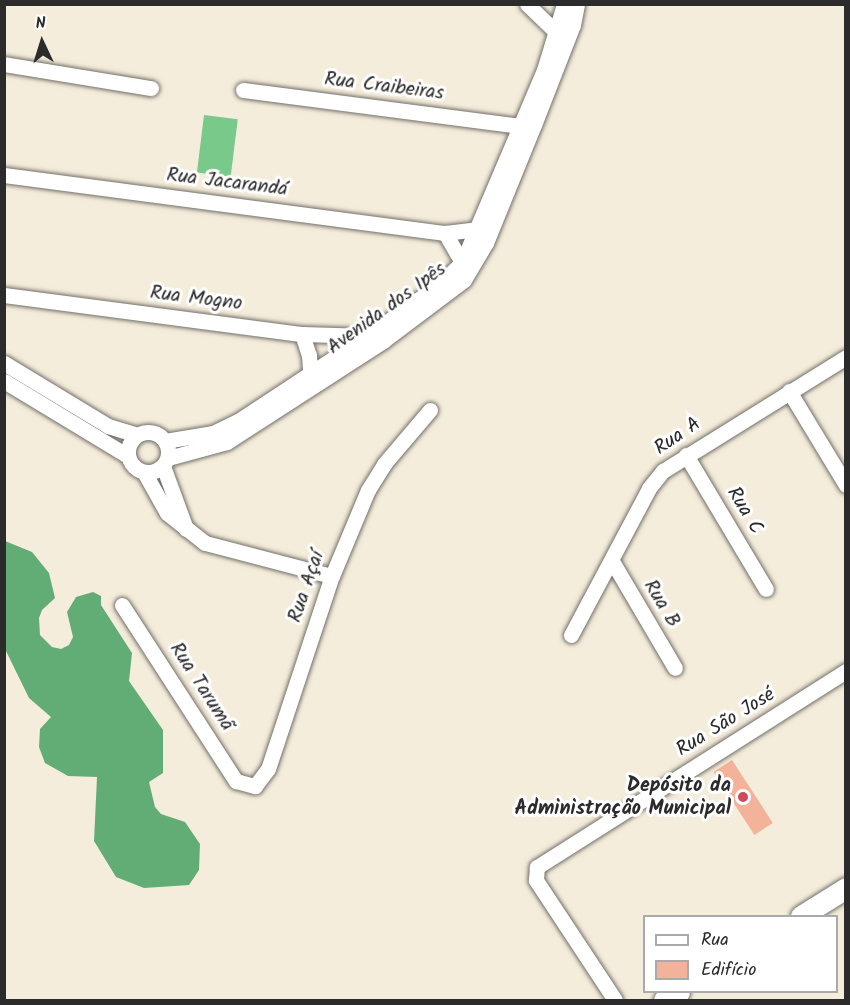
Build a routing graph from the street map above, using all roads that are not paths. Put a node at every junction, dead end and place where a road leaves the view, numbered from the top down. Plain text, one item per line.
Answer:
1 (527, 4) edge
2 (564, 4) edge
3 (576, 4) edge
4 (557, 33) junction
5 (4, 64) edge
6 (151, 88) dead end
7 (243, 90) dead end
8 (520, 126) junction
9 (4, 175) edge
10 (477, 229) junction
11 (445, 233) junction
12 (462, 263) junction
13 (4, 295) edge
14 (302, 334) junction
15 (367, 336) junction
16 (383, 341) junction
17 (846, 357) edge
18 (4, 363) edge
19 (4, 381) edge
20 (311, 382) junction
21 (789, 391) junction
22 (430, 410) dead end
23 (137, 435) junction
24 (165, 441) junction
25 (687, 455) junction
26 (128, 456) junction
27 (165, 462) junction
28 (144, 472) junction
29 (846, 485) edge
30 (187, 531) junction
31 (612, 561) junction
32 (332, 576) junction
33 (766, 589) dead end
34 (122, 605) dead end
35 (571, 635) dead end
36 (675, 668) dead end
37 (846, 671) edge
38 (248, 788) joint
39 (846, 888) edge
40 (803, 915) edge
41 (615, 1000) edge

1 - 4 street
2 - 4 street, Avenida dos Ipês
3 - 16 street, Avenida dos Ipês
4 - 8 street, Avenida dos Ipês
5 - 6 street
7 - 8 street, Rua Craibeiras
8 - 10 street, Avenida dos Ipês
9 - 11 street, Rua Jacarandá
10 - 11 street, Rua Jacarandá
10 - 12 street, Avenida dos Ipês
11 - 12 street
12 - 15 street, Avenida dos Ipês
13 - 14 street, Rua Mogno
14 - 15 street, Rua Mogno
14 - 20 street
15 - 16 street, Rua Mogno
15 - 20 street, Avenida dos Ipês
16 - 20 street, Avenida dos Ipês
17 - 21 street, Rua A
18 - 23 street, Avenida dos Ipês
19 - 26 street
20 - 24 street, Avenida dos Ipês
20 - 27 street, Avenida dos Ipês
21 - 25 street, Rua A
21 - 29 street
22 - 32 street, Rua Açaí
23 - 24 street, Avenida dos Ipês
23 - 26 street
24 - 27 street
25 - 31 street, Rua A
25 - 33 street, Rua C
26 - 28 street
27 - 28 street, Avenida dos Ipês
27 - 30 street
28 - 30 street
30 - 32 street
31 - 35 street, Rua A
31 - 36 street, Rua B
32 - 38 street, Rua Açaí
34 - 38 street, Rua Tarumã
37 - 41 street, Rua São José
39 - 40 street

